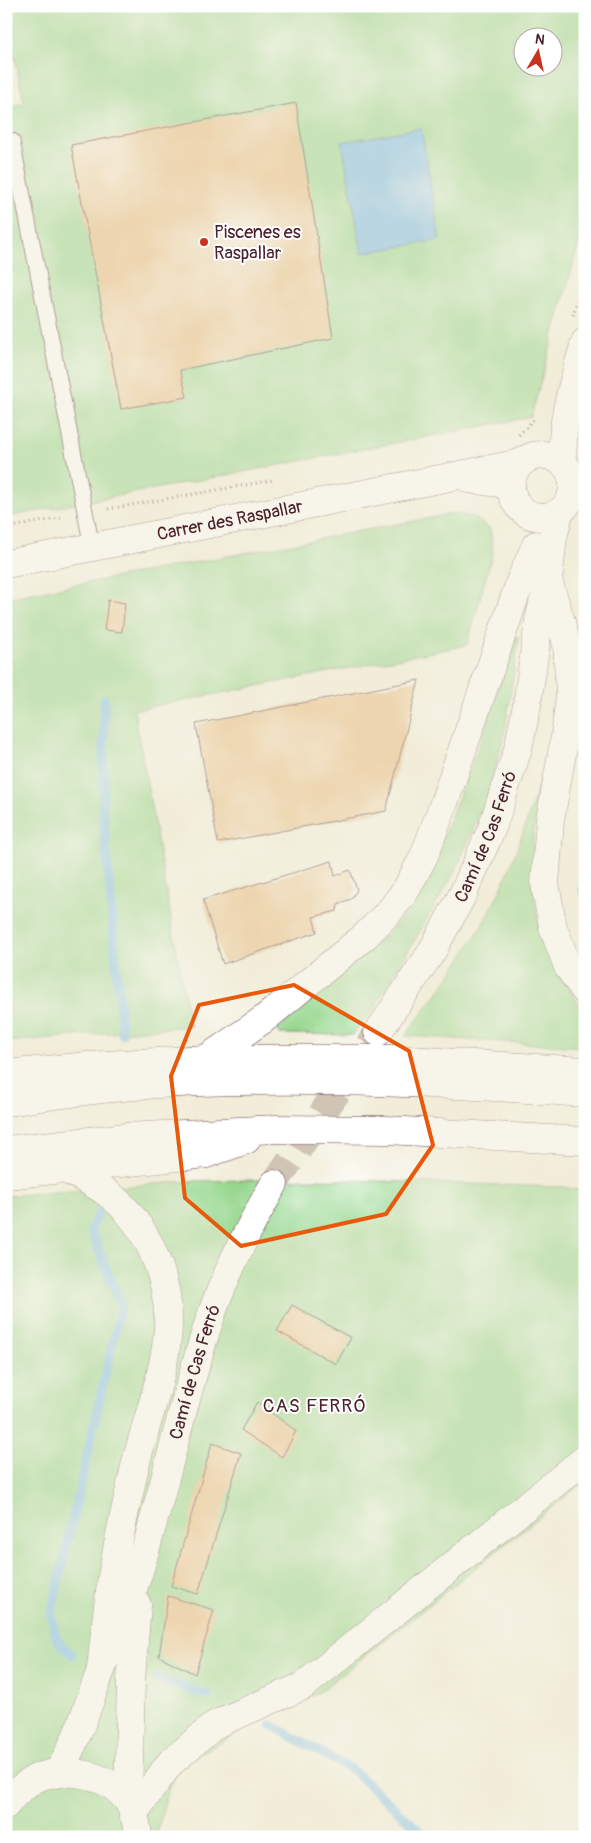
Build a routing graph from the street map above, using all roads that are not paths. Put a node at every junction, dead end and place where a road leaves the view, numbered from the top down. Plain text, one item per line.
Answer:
1 (6, 140) edge
2 (578, 332) edge
3 (541, 460) junction
4 (453, 478) junction
5 (572, 495) edge
6 (517, 500) junction
7 (536, 545) junction
8 (92, 547) junction
9 (6, 564) edge
10 (548, 580) junction
11 (539, 621) junction
12 (585, 991) edge
13 (378, 1032) tunnel mouth
14 (206, 1059) junction
15 (585, 1071) edge
16 (6, 1074) edge
17 (585, 1093) edge
18 (6, 1102) edge
19 (276, 1129) junction
20 (585, 1141) edge
21 (6, 1150) edge
22 (61, 1168) junction
23 (6, 1175) edge
24 (274, 1184) tunnel mouth
25 (585, 1459) edge
26 (140, 1568) junction
27 (101, 1670) junction
28 (57, 1774) junction
29 (6, 1805) edge
30 (133, 1817) edge

1 - 8 lane
2 - 3 main road
3 - 4 main road
3 - 5 main road
3 - 6 main road
4 - 6 main road
4 - 8 main road, Carrer des Raspallar
5 - 6 main road
5 - 10 main road, Camí de Cas Ferró
6 - 7 main road, Camí de Cas Ferró
7 - 11 main road, Camí de Cas Ferró
7 - 14 main road
8 - 9 main road, Carrer des Raspallar
10 - 11 main road, Camí de Cas Ferró
10 - 12 main road
11 - 13 main road, Camí de Cas Ferró
14 - 15 main road
14 - 16 main road
17 - 18 main road
19 - 20 main road
19 - 21 main road
19 - 22 main road
22 - 23 main road
22 - 27 main road
24 - 26 main road, Camí de Cas Ferró
25 - 30 main road
26 - 27 main road, Camí de Cas Ferró
26 - 30 main road, Camí de Cas Ferró
27 - 28 main road, Camí de Cas Ferró
28 - 29 main road
28 - 30 main road

